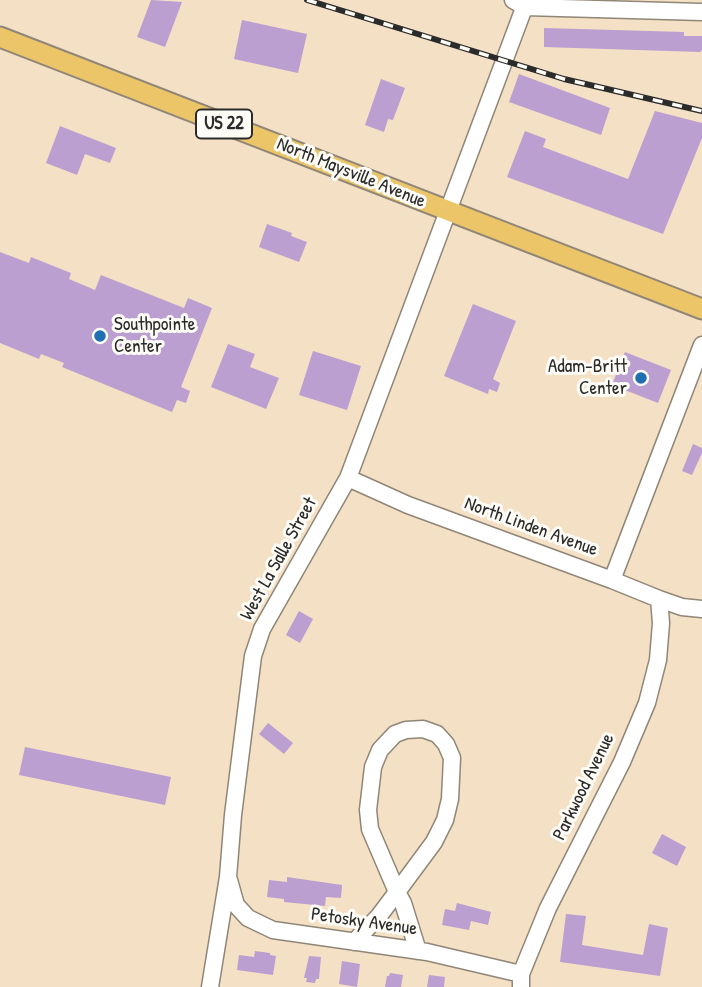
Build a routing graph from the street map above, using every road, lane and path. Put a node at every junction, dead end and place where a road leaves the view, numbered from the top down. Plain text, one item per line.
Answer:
1 (522, 2) edge
2 (702, 12) edge
3 (0, 37) edge
4 (448, 211) junction
5 (702, 309) edge
6 (702, 345) edge
7 (348, 478) junction
8 (612, 580) junction
9 (659, 599) junction
10 (702, 609) edge
11 (228, 877) junction
12 (397, 892) junction
13 (354, 942) junction
14 (418, 951) junction
15 (521, 981) edge
16 (210, 987) edge

1 - 2 street
1 - 4 street, West La Salle Street
3 - 4 main road, North Maysville Avenue / US 22
4 - 5 main road, North Maysville Avenue / US 22
4 - 7 street, West La Salle Street
6 - 8 street
7 - 8 street, North Linden Avenue
7 - 11 street, West La Salle Street
8 - 9 street, North Linden Avenue
9 - 10 street, North Linden Avenue
9 - 15 street, Parkwood Avenue
11 - 13 street, Petosky Avenue
11 - 16 street, West La Salle Street
12 - 12 street
12 - 13 street
12 - 14 street
13 - 14 street, Petosky Avenue
14 - 15 street, Petosky Avenue

